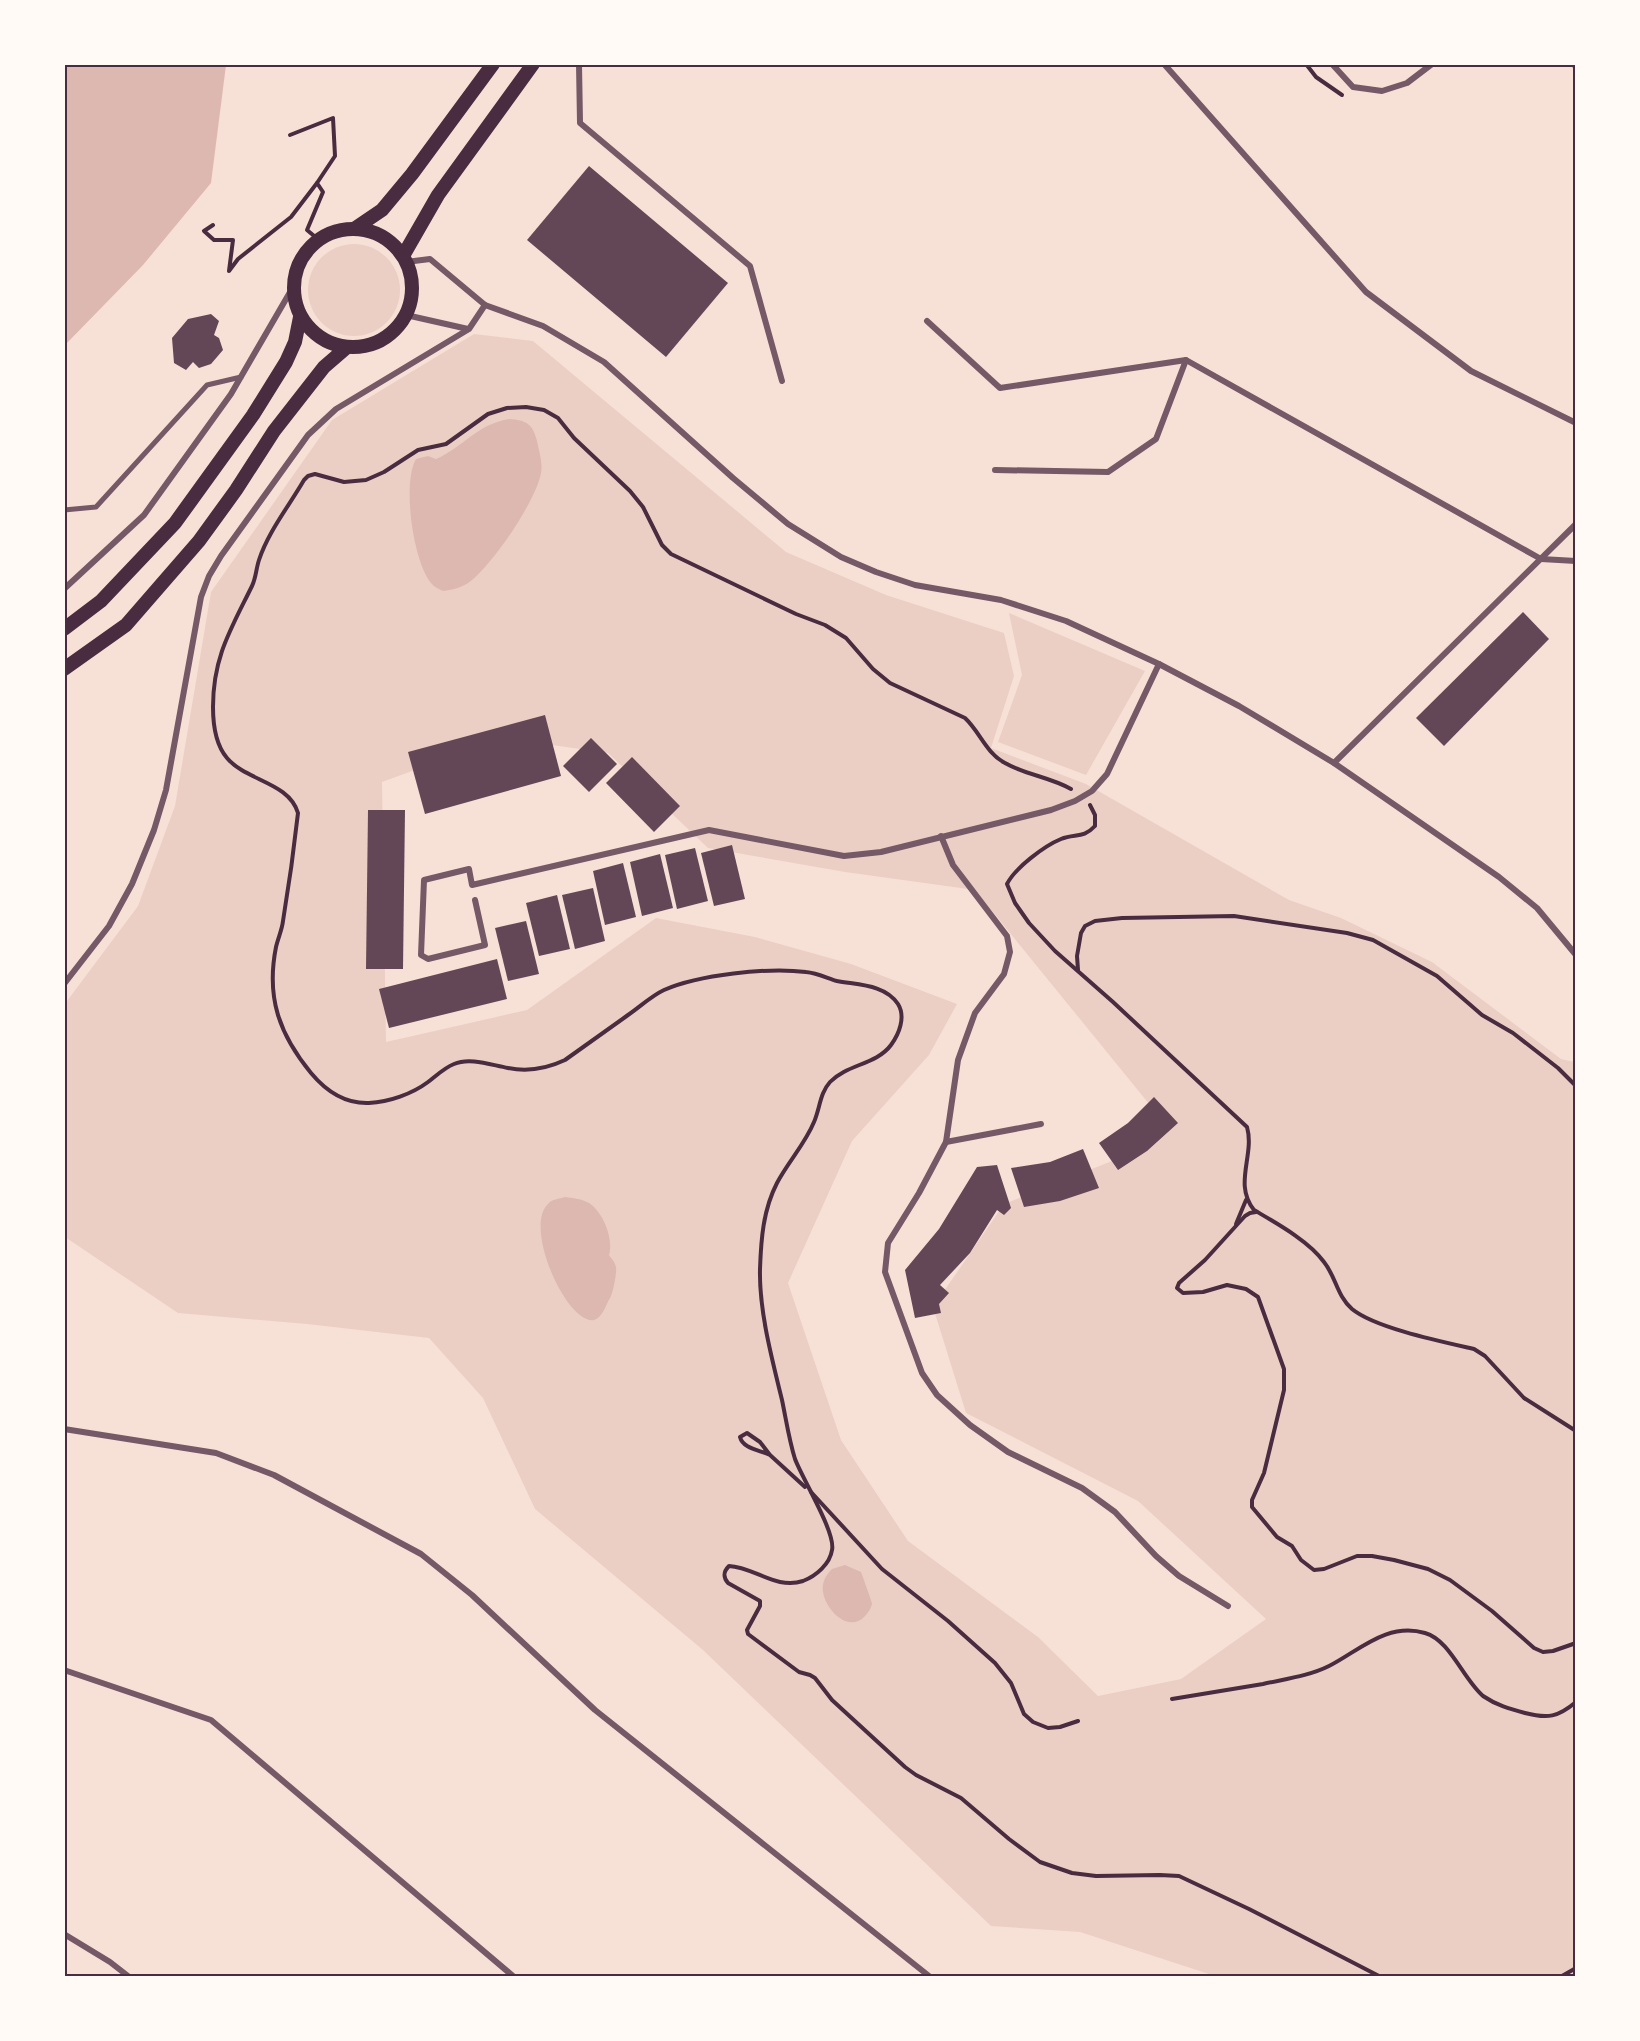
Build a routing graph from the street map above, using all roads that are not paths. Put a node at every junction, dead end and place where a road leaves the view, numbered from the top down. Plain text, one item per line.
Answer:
1 (493, 64) edge
2 (533, 64) edge
3 (579, 64) edge
4 (1164, 64) edge
5 (1332, 64) edge
6 (1432, 64) edge
7 (354, 229) junction
8 (405, 259) junction
9 (293, 287) junction
10 (485, 305) junction
11 (406, 315) junction
12 (300, 316) junction
13 (927, 321) dead end
14 (469, 329) junction
15 (346, 348) junction
16 (1186, 360) junction
17 (241, 377) junction
18 (782, 381) dead end
19 (1575, 423) edge
20 (995, 470) dead end
21 (64, 510) edge
22 (1575, 524) edge
23 (1541, 559) junction
24 (1575, 561) edge
25 (64, 588) edge
26 (64, 629) edge
27 (1159, 664) junction
28 (64, 669) edge
29 (1334, 763) junction
30 (941, 836) junction
31 (475, 900) dead end
32 (1575, 955) edge
33 (64, 984) edge
34 (1041, 1124) dead end
35 (946, 1142) junction
36 (64, 1429) edge
37 (1228, 1606) dead end
38 (64, 1670) edge
39 (64, 1934) edge
40 (128, 1977) edge
41 (513, 1977) edge
42 (929, 1977) edge

1 - 7 main road
2 - 8 main road
3 - 18 street
4 - 19 street
5 - 6 street
7 - 8 main road
7 - 9 main road
8 - 10 street
8 - 11 main road
9 - 12 main road
9 - 17 street
10 - 14 street
10 - 27 street
11 - 14 street
11 - 15 main road
12 - 15 main road
12 - 26 main road
13 - 16 street
14 - 33 street
15 - 28 main road
16 - 20 street
16 - 23 street
17 - 21 street
17 - 25 street
22 - 23 street
23 - 24 street
23 - 29 street
27 - 29 street
27 - 30 street
29 - 32 street
30 - 31 street
30 - 35 street
34 - 35 street
35 - 37 street
36 - 42 street
38 - 41 street
39 - 40 street

